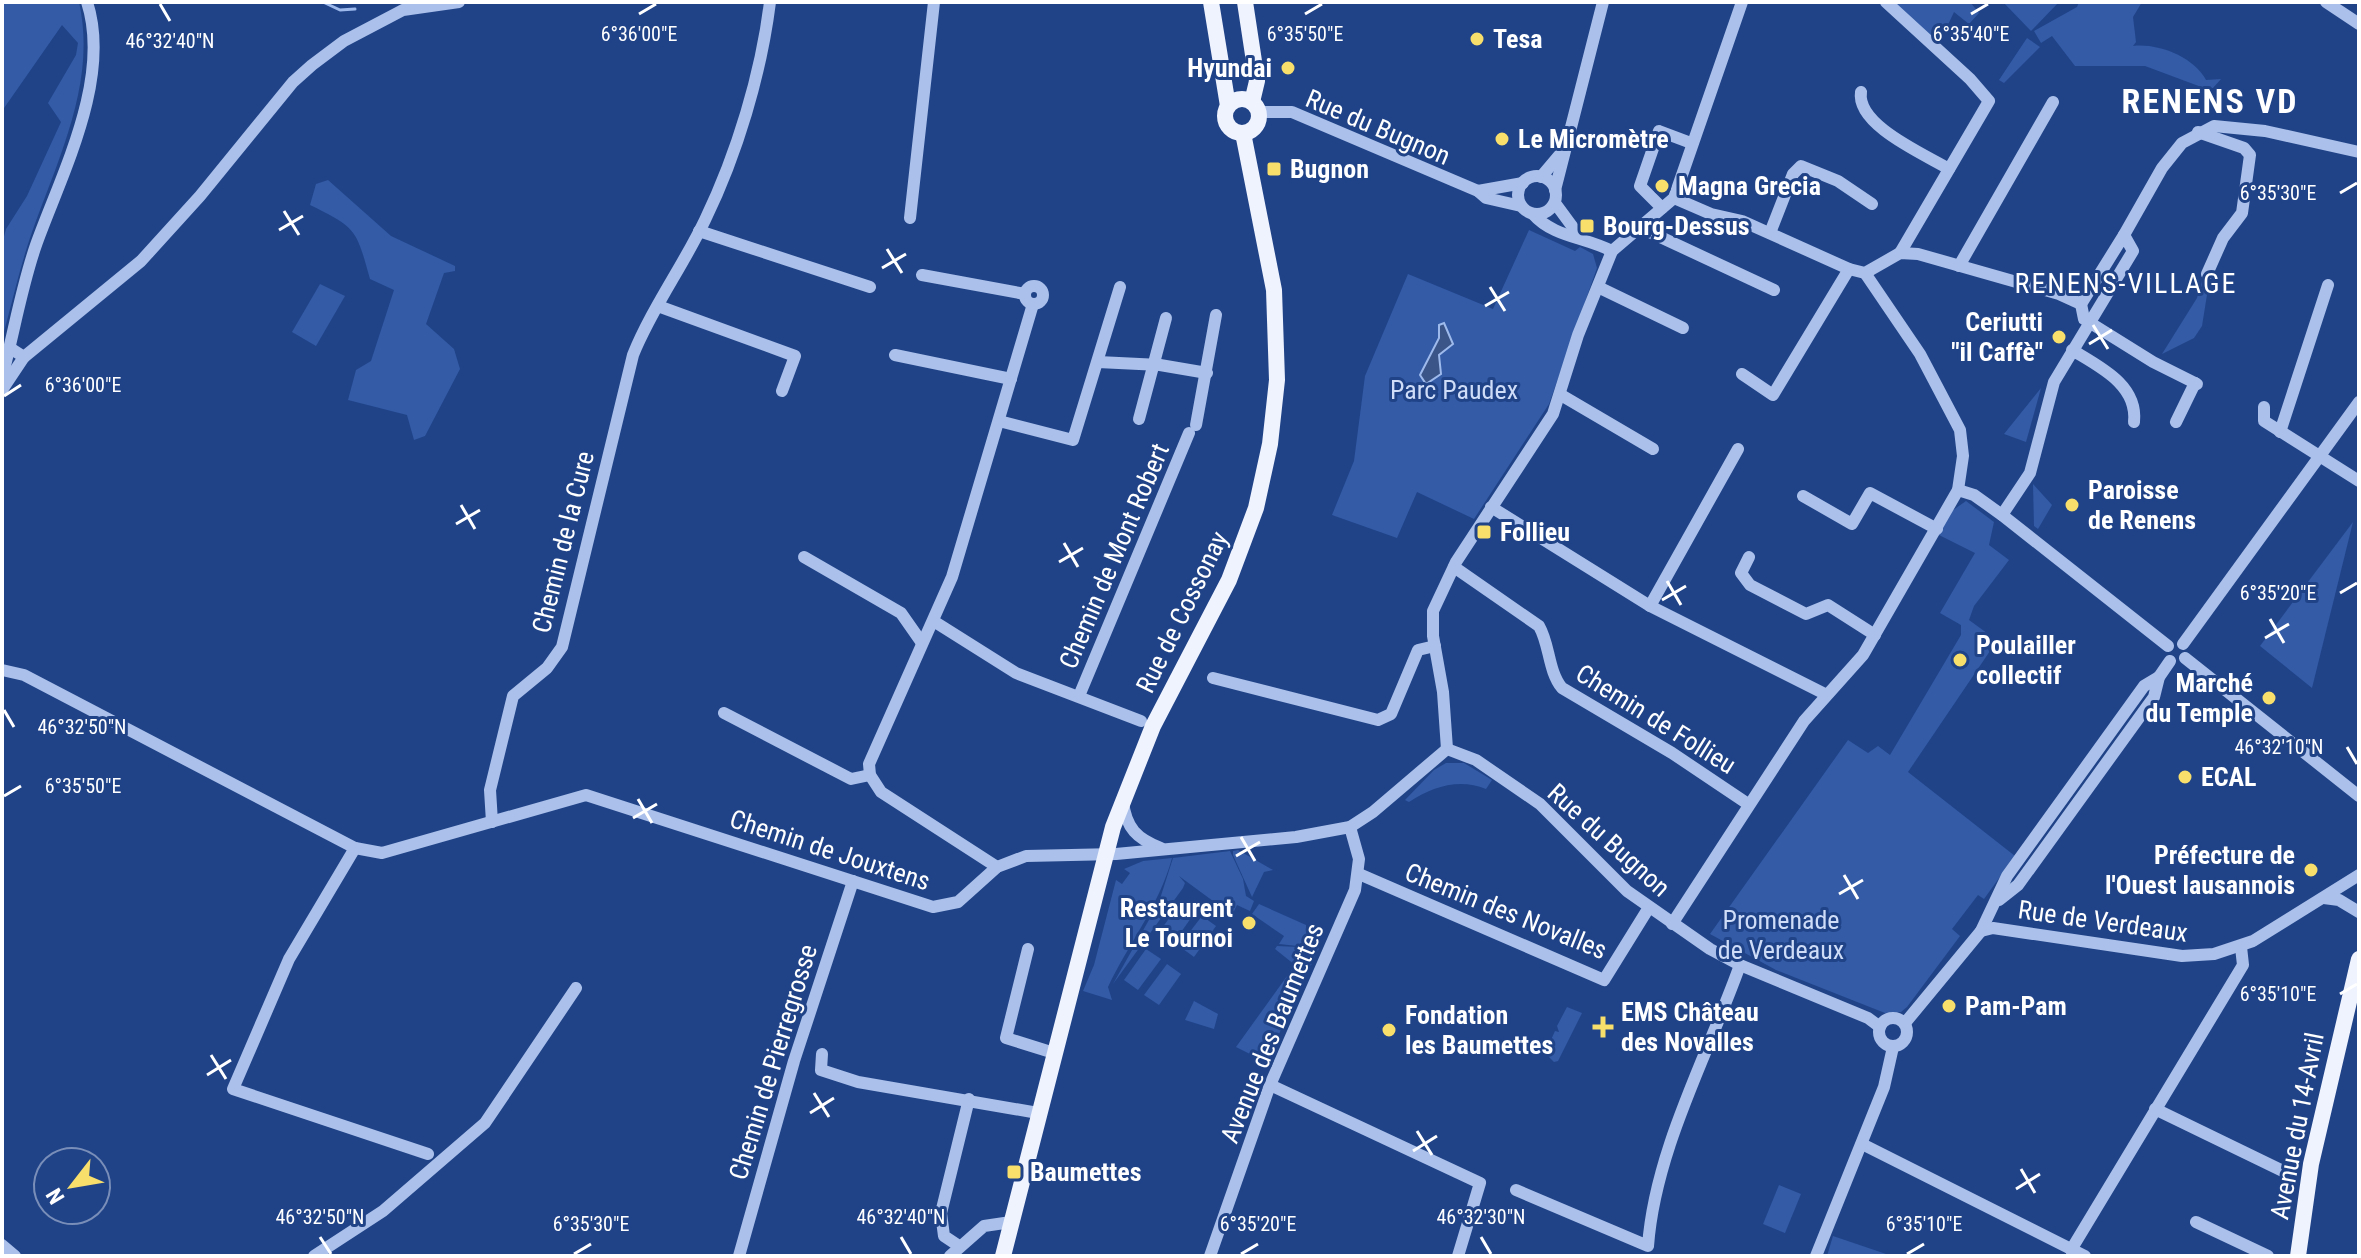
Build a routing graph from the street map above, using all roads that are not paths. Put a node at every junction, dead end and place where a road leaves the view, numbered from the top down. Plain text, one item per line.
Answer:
1 (87, 2) edge
2 (459, 2) edge
3 (770, 2) edge
4 (934, 2) edge
5 (1211, 2) edge
6 (1245, 2) edge
7 (1603, 2) edge
8 (1742, 2) edge
9 (1886, 2) edge
10 (2326, 2) edge
11 (444, 3) edge
12 (400, 6) edge
13 (2359, 24) edge
14 (1861, 92) dead end
15 (2053, 102) dead end
16 (1228, 106) junction
17 (1256, 107) junction
18 (2198, 132) junction
19 (1243, 133) junction
20 (1691, 143) junction
21 (1563, 151) junction
22 (2359, 152) edge
23 (1949, 169) junction
24 (1541, 177) junction
25 (1523, 183) junction
26 (1478, 191) junction
27 (1555, 196) junction
28 (1674, 198) junction
29 (1872, 204) dead end
30 (1521, 206) junction
31 (1662, 208) junction
32 (1533, 214) junction
33 (910, 218) dead end
34 (1914, 225) junction
35 (1641, 228) junction
36 (699, 231) junction
37 (1770, 233) junction
38 (2124, 235) junction
39 (1580, 237) junction
40 (1612, 251) junction
41 (1900, 253) junction
42 (1918, 254) junction
43 (1959, 266) junction
44 (1849, 269) junction
45 (1865, 273) junction
46 (2207, 274) dead end
47 (922, 275) dead end
48 (2328, 285) dead end
49 (870, 287) dead end
50 (1120, 287) dead end
51 (1598, 287) junction
52 (1774, 290) dead end
53 (2081, 304) junction
54 (658, 306) junction
55 (1216, 315) dead end
56 (1166, 318) dead end
57 (2089, 322) junction
58 (1683, 328) dead end
59 (10, 348) junction
60 (2072, 350) junction
61 (895, 355) dead end
62 (24, 357) junction
63 (1098, 362) junction
64 (1151, 365) junction
65 (1207, 373) junction
66 (1742, 374) dead end
67 (2, 377) edge
68 (1011, 379) junction
69 (2, 390) edge
70 (782, 391) dead end
71 (1561, 395) junction
72 (2359, 402) edge
73 (2264, 407) dead end
74 (1139, 419) dead end
75 (999, 421) junction
76 (2134, 422) dead end
77 (2176, 422) dead end
78 (2280, 432) junction
79 (1653, 449) dead end
80 (1738, 449) dead end
81 (2321, 456) junction
82 (2359, 481) edge
83 (1958, 490) junction
84 (1803, 496) dead end
85 (1491, 507) junction
86 (2002, 515) junction
87 (1937, 529) junction
88 (804, 557) dead end
89 (1749, 557) dead end
90 (1454, 567) junction
91 (1650, 606) junction
92 (935, 622) junction
93 (1875, 635) junction
94 (922, 643) junction
95 (2183, 644) junction
96 (1435, 646) junction
97 (2168, 646) junction
98 (2185, 658) junction
99 (2170, 661) junction
100 (2, 670) edge
101 (2159, 677) junction
102 (1213, 678) dead end
103 (1825, 694) junction
104 (1079, 696) junction
105 (724, 713) dead end
106 (1141, 721) dead end
107 (1447, 749) junction
108 (870, 775) junction
109 (2067, 793) junction
110 (2359, 796) edge
111 (1123, 800) junction
112 (2079, 802) junction
113 (1748, 804) junction
114 (492, 822) junction
115 (1350, 827) junction
116 (355, 848) junction
117 (1164, 849) junction
118 (1105, 855) junction
119 (2022, 855) junction
120 (2034, 864) junction
121 (997, 867) junction
122 (1359, 874) junction
123 (2359, 875) edge
124 (853, 881) junction
125 (2324, 898) junction
126 (1997, 901) junction
127 (1648, 909) junction
128 (2359, 912) edge
129 (1672, 924) junction
130 (1981, 931) junction
131 (2241, 947) junction
132 (1028, 949) dead end
133 (2359, 959) edge
134 (1740, 965) junction
135 (576, 988) dead end
136 (2354, 995) edge
137 (1905, 1023) junction
138 (1880, 1027) junction
139 (1893, 1047) junction
140 (1054, 1053) junction
141 (822, 1054) dead end
142 (1270, 1085) junction
143 (969, 1099) junction
144 (2155, 1109) junction
145 (1038, 1113) junction
146 (1862, 1144) junction
147 (428, 1154) dead end
148 (2291, 1175) dead end
149 (1516, 1190) dead end
150 (1011, 1222) junction
151 (2196, 1222) dead end
152 (2, 1245) edge
153 (2071, 1250) junction
154 (955, 1251) edge
155 (15, 1256) edge
156 (314, 1256) edge
157 (739, 1256) edge
158 (1003, 1256) edge
159 (1210, 1256) edge
160 (1458, 1256) edge
161 (1816, 1256) edge
162 (2085, 1256) edge
163 (2268, 1256) edge
164 (2298, 1256) edge

1 - 59 street
2 - 11 street
3 - 36 street, Chemin de la Cure
4 - 33 street
5 - 16 main road, Rue de Cossonay
6 - 17 main road
7 - 21 street
8 - 20 street
9 - 23 street
10 - 13 street
11 - 12 street
12 - 62 street
14 - 23 street
15 - 43 street
16 - 17 main road
16 - 19 main road, Rue de Cossonay
17 - 19 main road
17 - 26 street, Rue du Bugnon
18 - 22 street
18 - 38 street
18 - 46 street
19 - 111 main road, Rue de Cossonay
20 - 28 street
20 - 31 street
21 - 24 street
21 - 27 street
23 - 34 street
24 - 25 street
24 - 27 street
25 - 26 street
25 - 30 street
26 - 30 street, Rue du Bugnon
27 - 32 street
27 - 39 street
28 - 31 street
28 - 37 street
29 - 37 street
30 - 32 street, Rue du Bugnon
31 - 35 street
32 - 39 street, Rue du Bugnon
34 - 41 street
34 - 42 street
35 - 40 street
35 - 52 street
36 - 49 street
36 - 54 street, Chemin de la Cure
37 - 44 street
38 - 53 street
38 - 57 street
39 - 40 street, Rue du Bugnon
40 - 51 street
41 - 42 street
41 - 45 street
42 - 43 street
43 - 53 street
44 - 45 street
44 - 66 street
45 - 83 street
47 - 68 street
48 - 78 street
50 - 63 street
51 - 58 street
51 - 71 street
53 - 57 street
54 - 70 street
54 - 114 street, Chemin de la Cure
55 - 65 street, Chemin de Mont Robert
56 - 64 street
57 - 60 street
57 - 77 street
59 - 62 street
59 - 67 street
60 - 76 street
60 - 86 street
61 - 68 street
62 - 69 street
63 - 64 street
63 - 75 street
64 - 65 street
64 - 74 street
65 - 104 street, Chemin de Mont Robert
68 - 75 street
71 - 79 street
71 - 85 street
72 - 81 street
73 - 78 street
75 - 92 street
78 - 81 street
80 - 91 street
81 - 82 street
81 - 95 street
83 - 86 street
83 - 87 street
84 - 87 street
85 - 90 street
85 - 91 street
86 - 97 street
87 - 93 street
88 - 94 street
89 - 93 street
90 - 96 street
90 - 113 street, Chemin de Follieu
91 - 103 street
92 - 94 street
92 - 104 street, Chemin de Mont Robert
93 - 103 street
94 - 108 street
95 - 97 street
95 - 98 street
96 - 102 street
96 - 107 street
97 - 99 street
98 - 99 street
98 - 110 street
99 - 101 street
100 - 116 street
101 - 109 street
101 - 112 street
103 - 113 street
104 - 106 street, Chemin de Mont Robert
105 - 108 street
107 - 115 street, Chemin de Jouxtens
107 - 127 street, Rue du Bugnon
108 - 121 street
109 - 112 street
109 - 119 street
111 - 117 street
111 - 118 main road, Rue de Cossonay
112 - 120 street
113 - 129 street
114 - 116 street, Chemin de Jouxtens
114 - 124 street, Chemin de Jouxtens
115 - 117 street, Chemin de Jouxtens
115 - 122 street, Avenue des Baumettes
116 - 147 street
117 - 118 street, Chemin de Jouxtens
118 - 121 street, Chemin de Jouxtens
118 - 140 main road, Rue de Cossonay
119 - 120 street
119 - 126 street
120 - 126 street
121 - 124 street, Chemin de Jouxtens
122 - 127 street, Chemin des Novalles
122 - 142 street, Avenue des Baumettes
123 - 125 street, Rue de Verdeaux
124 - 157 street, Chemin de Pierregrosse
125 - 128 street
125 - 131 street, Rue de Verdeaux
126 - 130 street
127 - 129 street, Rue du Bugnon
129 - 134 street, Rue du Bugnon
130 - 131 street, Rue de Verdeaux
130 - 137 street, Rue de Verdeaux
131 - 144 street
132 - 140 street
133 - 136 main road, Avenue du 14-Avril
134 - 138 street, Rue du Bugnon
134 - 149 street
135 - 156 street
136 - 164 main road, Avenue du 14-Avril
137 - 138 street
137 - 139 street
138 - 139 street
139 - 146 street
140 - 145 main road, Rue de Cossonay
141 - 143 street
142 - 159 street, Avenue des Baumettes
142 - 160 street
143 - 145 street
143 - 154 street
144 - 148 street
144 - 153 street
145 - 150 main road, Rue de Cossonay
146 - 153 street
146 - 161 street
150 - 154 street
150 - 158 main road, Rue de Cossonay
151 - 163 street, Avenue du 14-Avril
152 - 155 street
153 - 162 street

